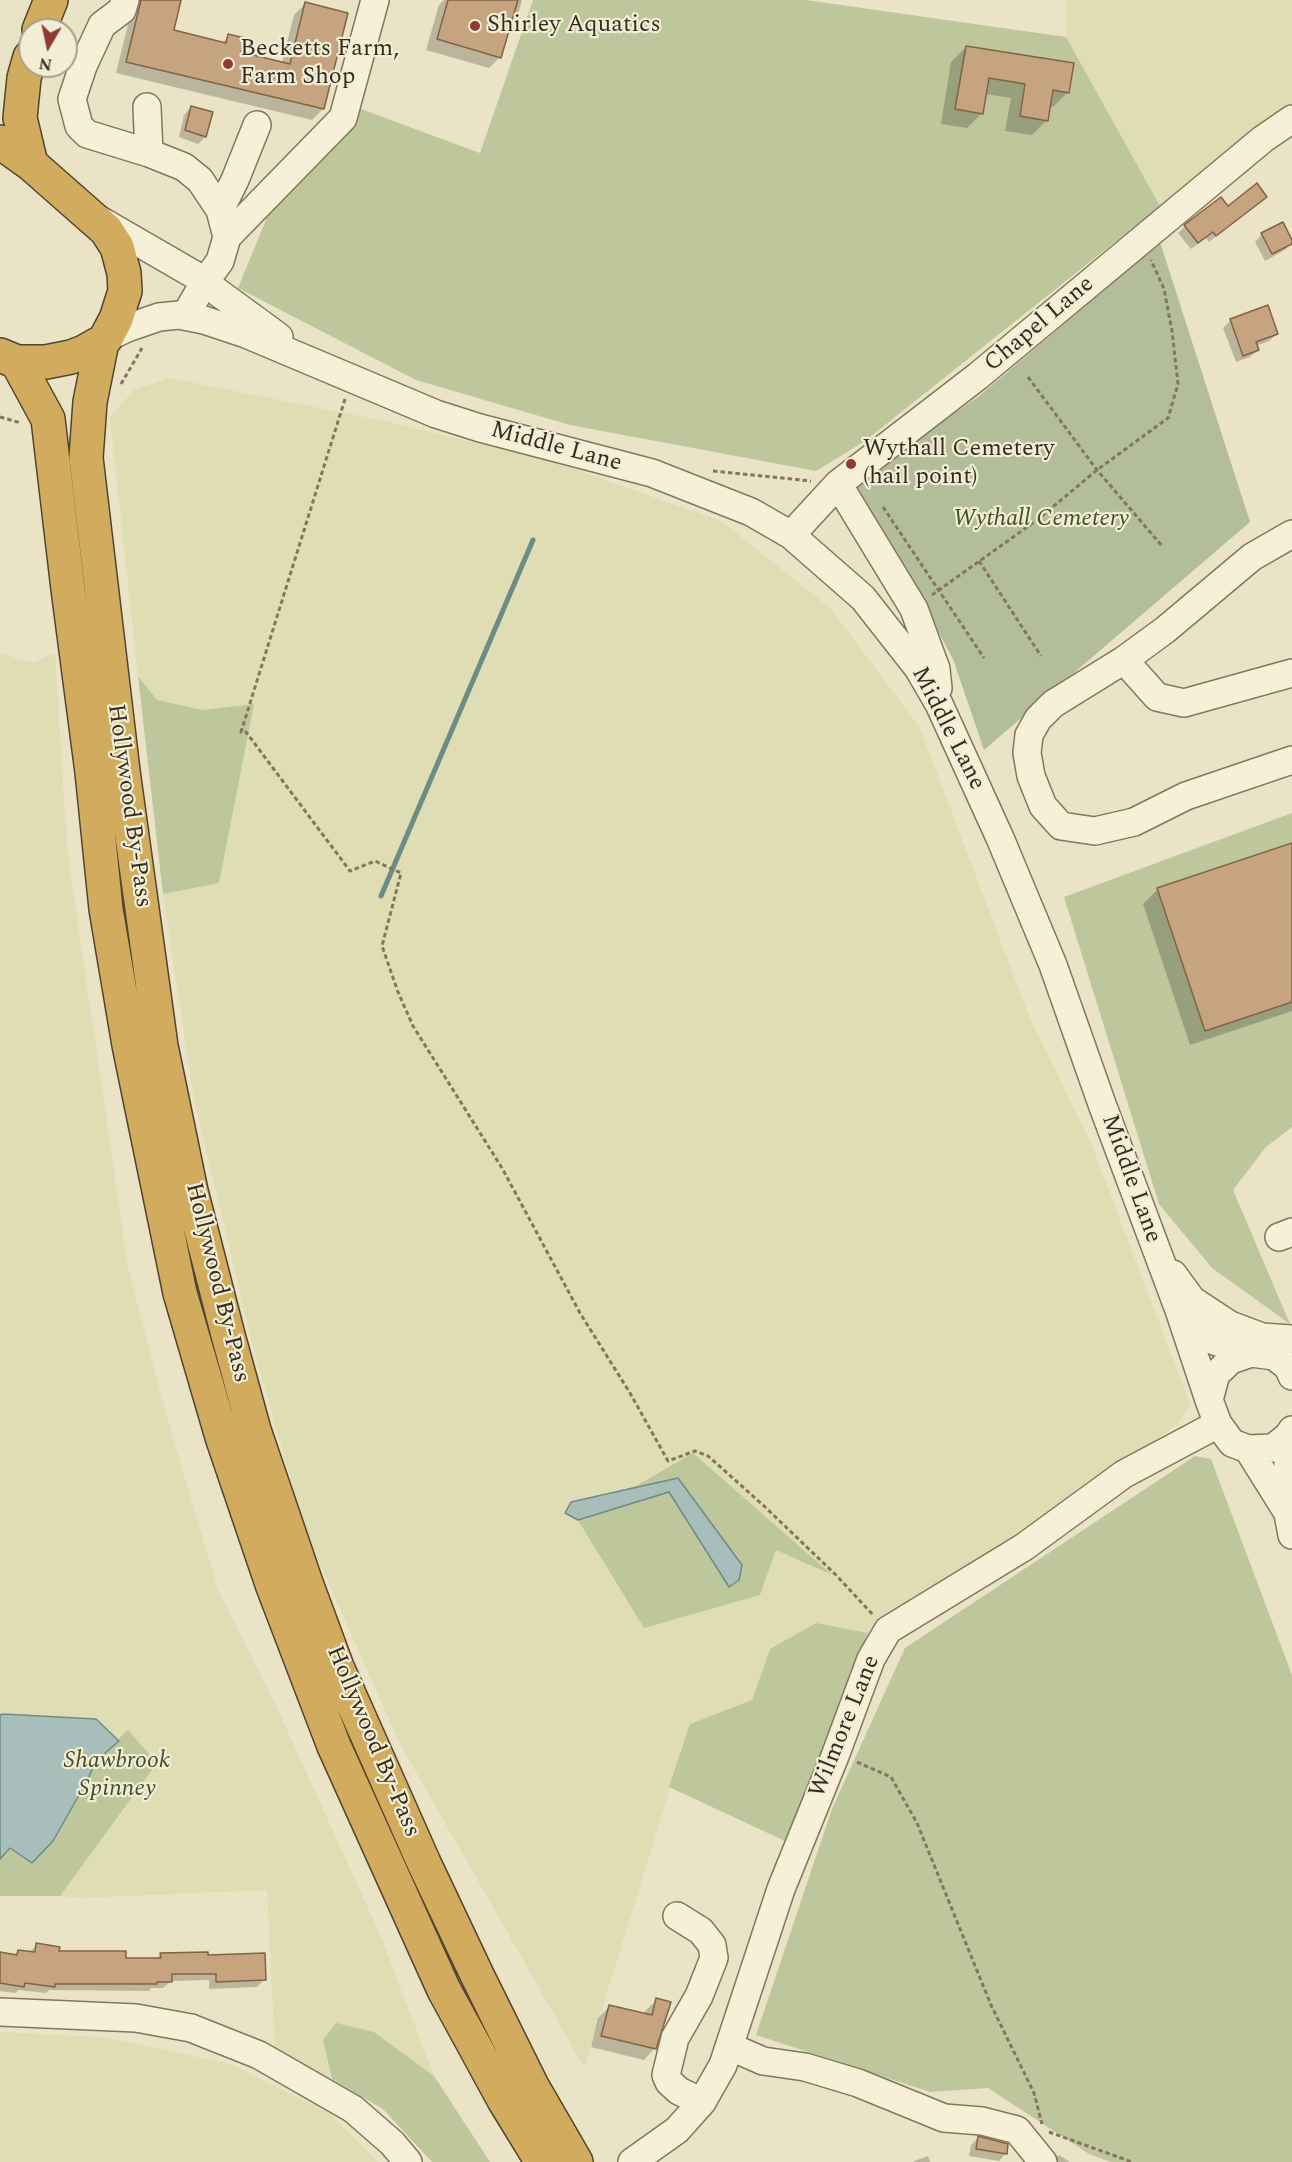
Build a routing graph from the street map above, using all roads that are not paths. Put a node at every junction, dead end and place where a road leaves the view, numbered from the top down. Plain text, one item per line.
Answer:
1 (51, 0) edge
2 (125, 0) edge
3 (375, 0) edge
4 (44, 18) edge
5 (24, 78) edge
6 (147, 107) dead end
7 (1292, 119) edge
8 (257, 124) dead end
9 (0, 142) edge
10 (149, 153) junction
11 (31, 164) junction
12 (220, 210) junction
13 (88, 213) junction
14 (227, 237) junction
15 (204, 283) junction
16 (185, 316) junction
17 (104, 340) junction
18 (8, 358) edge
19 (345, 376) junction
20 (838, 484) junction
21 (1292, 534) edge
22 (791, 535) junction
23 (1124, 660) junction
24 (1292, 672) edge
25 (939, 704) junction
26 (1292, 760) edge
27 (1158, 1254) junction
28 (1179, 1310) junction
29 (1292, 1339) edge
30 (1251, 1353) junction
31 (1292, 1376) edge
32 (1214, 1412) junction
33 (1290, 1433) edge
34 (1248, 1449) junction
35 (1290, 1525) edge
36 (677, 1916) dead end
37 (0, 2012) edge
38 (731, 2046) junction
39 (702, 2102) junction
40 (408, 2162) edge
41 (542, 2162) edge
42 (576, 2162) edge
43 (632, 2162) edge
44 (1043, 2162) edge

1 - 4 highway
2 - 10 street
3 - 14 street
5 - 11 highway
6 - 10 street
7 - 20 street, Chapel Lane
8 - 12 street
9 - 11 highway, Hollywood By-Pass
10 - 12 street
11 - 13 highway, Hollywood By-Pass
12 - 14 street
13 - 15 street, Middle Lane
13 - 17 highway, Hollywood By-Pass
14 - 15 street
15 - 16 street
15 - 19 street, Middle Lane
16 - 17 street, Middle Lane
16 - 19 street, Middle Lane
17 - 18 highway
17 - 42 highway, Hollywood By-Pass
18 - 41 highway, Hollywood By-Pass
19 - 22 street, Middle Lane
20 - 22 street, Chapel Lane
20 - 25 street
21 - 23 street
22 - 25 street, Middle Lane
23 - 24 street
23 - 26 street
25 - 27 street, Middle Lane
27 - 28 street, Middle Lane
27 - 29 street
28 - 30 street, Middle Lane
28 - 32 street, Middle Lane
30 - 31 street, Middle Lane
30 - 32 street
32 - 34 street, Middle Lane
32 - 38 street, Wilmore Lane
33 - 34 street, Middle Lane
33 - 35 street, Middle Lane
34 - 35 street, Middle Lane
36 - 39 street
37 - 40 street
38 - 39 street, Wilmore Lane
38 - 44 street
39 - 43 street, Wilmore Lane

